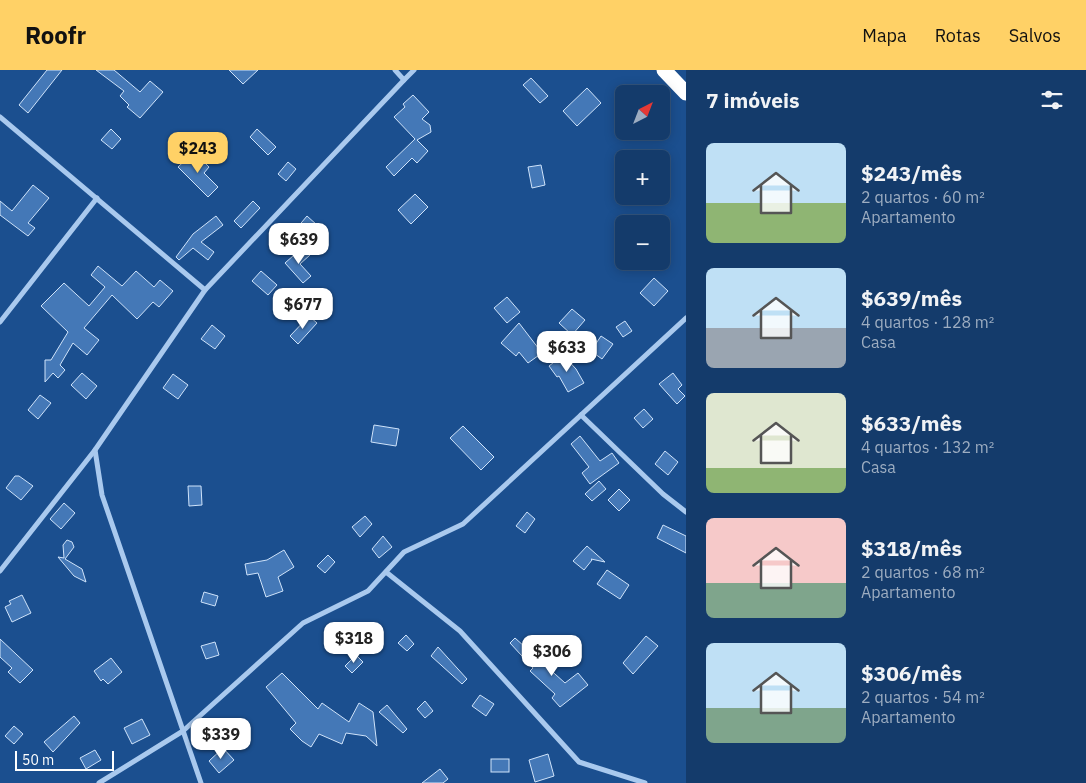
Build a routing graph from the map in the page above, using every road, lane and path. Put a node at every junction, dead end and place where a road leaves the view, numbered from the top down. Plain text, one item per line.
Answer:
1 (395, 70) edge
2 (414, 70) edge
3 (664, 70) edge
4 (404, 80) junction
5 (686, 92) edge
6 (0, 117) edge
7 (97, 198) junction
8 (205, 290) junction
9 (686, 318) edge
10 (0, 322) edge
11 (582, 415) junction
12 (95, 450) junction
13 (686, 512) edge
14 (0, 570) edge
15 (386, 572) junction
16 (183, 731) junction
17 (99, 783) edge
18 (201, 783) edge
19 (645, 783) edge

1 - 4 street
2 - 4 street
3 - 5 highway
4 - 8 street
6 - 7 street
7 - 8 street
7 - 10 street
8 - 12 street
9 - 11 street
11 - 13 street
11 - 15 street
12 - 14 street
12 - 16 street
15 - 16 street
15 - 19 street
16 - 17 street
16 - 18 street

